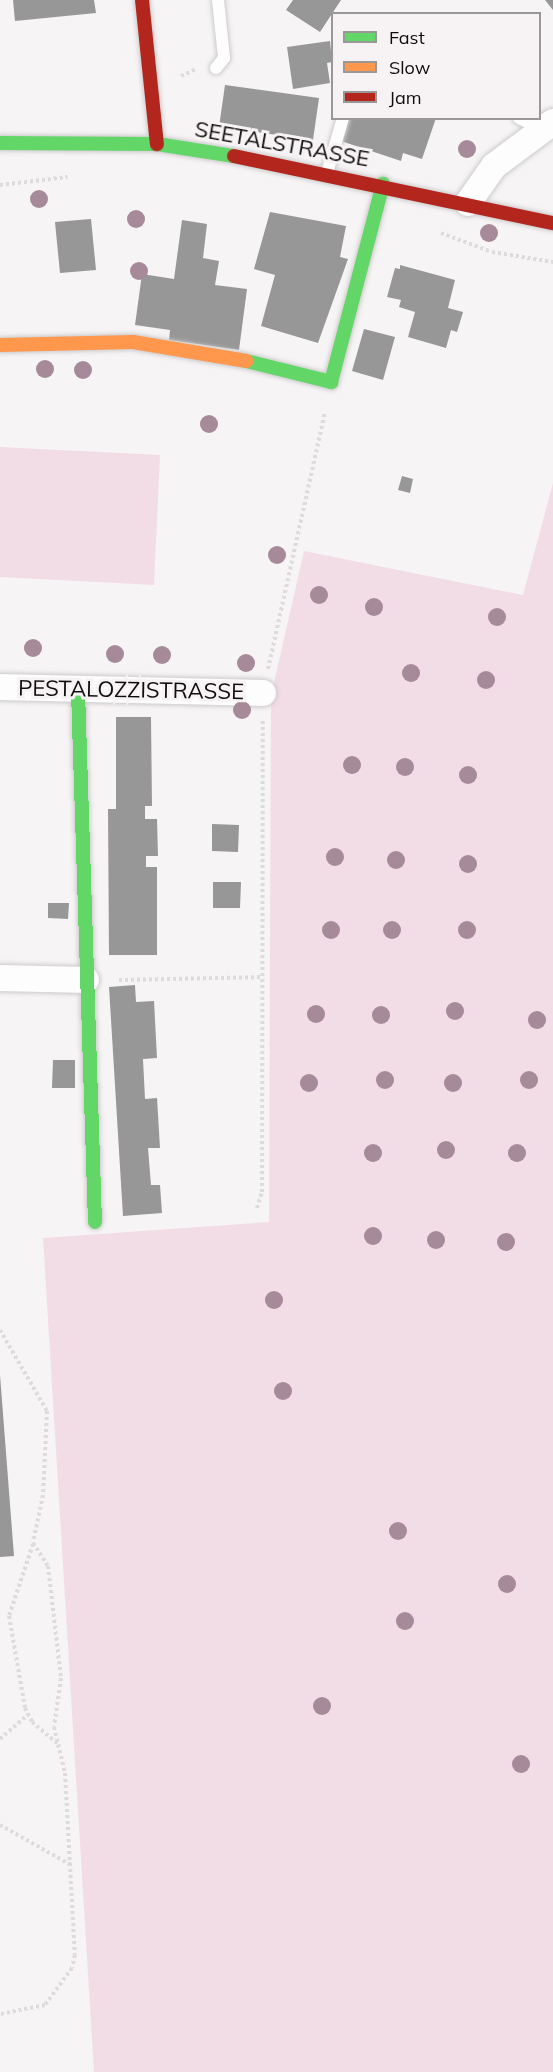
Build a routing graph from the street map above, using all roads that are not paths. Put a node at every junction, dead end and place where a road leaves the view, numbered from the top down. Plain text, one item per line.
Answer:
1 (142, 0) edge
2 (218, 0) edge
3 (216, 68) dead end
4 (342, 120) edge
5 (527, 120) edge
6 (548, 125) edge
7 (0, 143) edge
8 (157, 144) junction
9 (327, 173) junction
10 (383, 184) junction
11 (468, 203) junction
12 (553, 222) edge
13 (0, 345) edge
14 (0, 687) edge
15 (78, 691) junction
16 (263, 693) road end
17 (0, 978) edge
18 (86, 980) junction
19 (95, 1222) dead end

1 - 8 street
2 - 3 lane
4 - 9 lane
5 - 6 lane
6 - 11 street
7 - 8 street, SEETALSTRASSE
8 - 9 street, SEETALSTRASSE
9 - 10 street, SEETALSTRASSE
10 - 11 street, SEETALSTRASSE
10 - 13 street
11 - 12 street, SEETALSTRASSE
14 - 15 street, PESTALOZZISTRASSE
15 - 16 street, PESTALOZZISTRASSE
15 - 18 street
17 - 18 street
18 - 19 street

